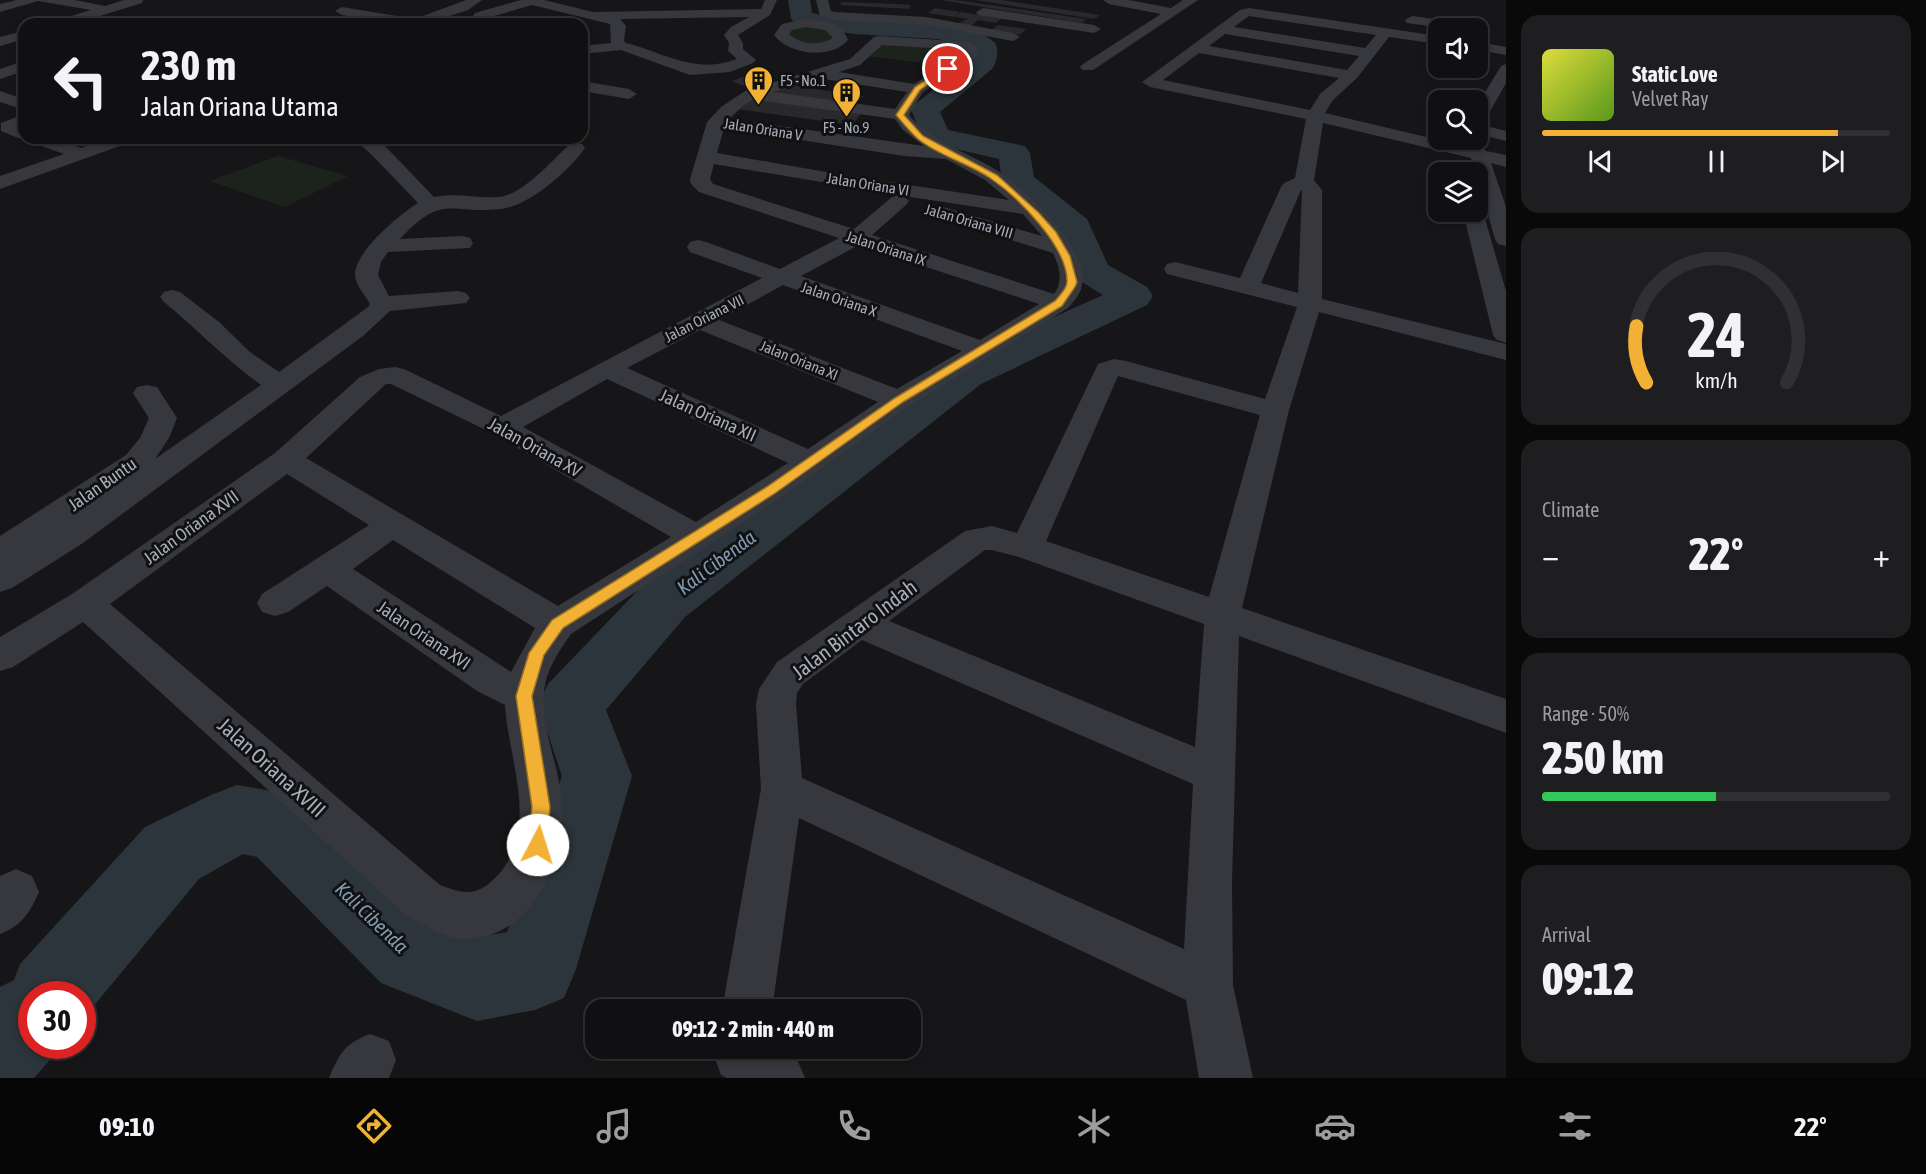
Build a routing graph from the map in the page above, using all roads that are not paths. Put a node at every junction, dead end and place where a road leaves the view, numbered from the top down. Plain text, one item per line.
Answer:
1 (33, 0) edge
2 (44, 0) edge
3 (137, 0) edge
4 (476, 0) edge
5 (813, 0) edge
6 (822, 0) edge
7 (1192, 0) edge
8 (533, 1) edge
9 (930, 3) dead end
10 (769, 7) edge
11 (111, 8) junction
12 (791, 8) dead end
13 (965, 9) dead end
14 (342, 11) dead end
15 (1172, 12) junction
16 (3, 15) edge
17 (79, 18) edge
18 (390, 18) edge
19 (430, 18) edge
20 (483, 18) edge
21 (616, 18) junction
22 (1100, 18) edge
23 (824, 19) junction
24 (1402, 19) dead end
25 (926, 21) junction
26 (1428, 22) edge
27 (736, 29) junction
28 (1224, 30) junction
29 (778, 31) junction
30 (1387, 31) junction
31 (18, 37) edge
32 (1013, 37) dead end
33 (1428, 38) edge
34 (0, 42) edge
35 (838, 42) junction
36 (716, 43) dead end
37 (621, 46) junction
38 (1196, 48) junction
39 (1488, 48) edge
40 (588, 49) edge
41 (735, 51) junction
42 (1506, 51) edge
43 (873, 52) junction
44 (1369, 53) junction
45 (1088, 67) dead end
46 (18, 68) edge
47 (1170, 68) junction
48 (1192, 72) dead end
49 (932, 73) junction
50 (1505, 73) edge
51 (0, 74) edge
52 (822, 74) junction
53 (1351, 75) junction
54 (588, 87) edge
55 (629, 94) dead end
56 (751, 94) junction
57 (0, 96) edge
58 (1488, 101) edge
59 (18, 103) edge
60 (900, 115) junction
61 (1316, 116) junction
62 (18, 122) edge
63 (716, 122) junction
64 (18, 132) edge
65 (1428, 135) edge
66 (1506, 136) edge
67 (1488, 139) edge
68 (53, 144) edge
69 (106, 144) edge
70 (370, 144) edge
71 (391, 144) edge
72 (576, 148) dead end
73 (1471, 150) edge
74 (1483, 150) edge
75 (379, 151) junction
76 (79, 153) junction
77 (953, 155) junction
78 (707, 157) junction
79 (1506, 162) edge
80 (843, 181) junction
81 (1304, 181) junction
82 (0, 183) edge
83 (899, 201) junction
84 (430, 204) junction
85 (1029, 208) junction
86 (1476, 222) edge
87 (856, 238) junction
88 (1506, 239) edge
89 (462, 243) dead end
90 (380, 246) junction
91 (698, 247) dead end
92 (1062, 249) junction
93 (1175, 269) dead end
94 (781, 279) junction
95 (1247, 288) junction
96 (172, 297) dead end
97 (458, 298) dead end
98 (1059, 303) junction
99 (1310, 303) junction
100 (379, 308) junction
101 (698, 320) junction
102 (1506, 335) edge
103 (982, 349) junction
104 (1506, 352) edge
105 (606, 369) junction
106 (370, 383) joint
107 (279, 386) junction
108 (147, 393) dead end
109 (899, 400) junction
110 (1275, 410) junction
111 (502, 427) junction
112 (286, 460) junction
113 (811, 462) junction
114 (393, 523) junction
115 (695, 536) junction
116 (1009, 542) junction
117 (0, 551) edge
118 (328, 569) junction
119 (0, 579) edge
120 (85, 603) junction
121 (275, 603) dead end
122 (1222, 616) junction
123 (858, 623) junction
124 (558, 624) junction
125 (0, 656) edge
126 (524, 696) junction
127 (1506, 716) edge
128 (1214, 774) junction
129 (782, 789) junction
130 (1208, 985) junction
131 (755, 999) edge
132 (1226, 1078) edge

1 - 16 street
2 - 11 street
3 - 11 street
4 - 19 street
5 - 23 street
6 - 23 street
7 - 15 street
8 - 20 street
8 - 21 street
9 - 25 street
10 - 21 street
10 - 27 street
11 - 17 street
12 - 29 street
13 - 22 street
14 - 18 street
15 - 22 street
15 - 45 street
21 - 37 street
23 - 25 street
23 - 29 street
23 - 35 street
24 - 26 street
25 - 32 street
27 - 29 street
27 - 29 street
27 - 41 street
28 - 30 street
28 - 38 street
28 - 44 street
29 - 35 street
30 - 33 street
30 - 44 street
31 - 34 street
35 - 43 street
36 - 41 street
37 - 40 street
37 - 41 street
38 - 47 street
38 - 53 street
39 - 42 street
43 - 49 street
43 - 52 street
44 - 53 street
46 - 51 street
47 - 48 street
47 - 61 street
49 - 52 street
49 - 60 street
50 - 58 street
52 - 56 street
53 - 61 street
54 - 55 street
56 - 60 street
56 - 63 street
57 - 59 street
60 - 77 street
61 - 65 street
61 - 81 street
62 - 64 street
63 - 77 street, Jalan Oriana V
63 - 78 street
66 - 67 street
68 - 76 street
69 - 76 street
70 - 75 street
71 - 75 street
72 - 84 street
73 - 88 street
74 - 79 street
75 - 84 street
76 - 82 street
77 - 85 street
78 - 80 street, Jalan Oriana VI
78 - 87 street, Jalan Oriana IX
80 - 83 street, Jalan Oriana VIII
80 - 85 street, Jalan Oriana VI
81 - 95 street
81 - 99 street
83 - 87 street, Jalan Oriana VII
83 - 92 street, Jalan Oriana VIII
84 - 90 street
85 - 92 street
86 - 102 street
87 - 94 street, Jalan Oriana VII
87 - 98 street, Jalan Oriana IX
89 - 90 street
90 - 100 street
91 - 94 street, Jalan Oriana X
92 - 98 street
93 - 95 street
94 - 101 street, Jalan Oriana VII
94 - 103 street, Jalan Oriana X
95 - 99 street
96 - 107 street
97 - 100 street
98 - 103 street
99 - 104 street
99 - 110 street
100 - 107 street
101 - 105 street, Jalan Oriana VII
101 - 109 street, Jalan Oriana XI
103 - 109 street
105 - 111 street, Jalan Oriana VII
105 - 113 street, Jalan Oriana XII
106 - 111 street, Jalan Oriana XV
106 - 112 street, Jalan Oriana XVII
107 - 119 street
108 - 117 street, Jalan Buntu
109 - 113 street
110 - 116 street
110 - 122 street
111 - 115 street, Jalan Oriana XV
112 - 114 street
112 - 120 street, Jalan Oriana XVII
113 - 115 street
114 - 118 street
114 - 124 street
115 - 124 street
116 - 122 street
116 - 123 street, Jalan Bintaro Indah
118 - 121 street
118 - 126 street, Jalan Oriana XVI
120 - 125 street, Jalan Oriana XVII
120 - 126 street, Jalan Oriana XVIII
122 - 127 street
122 - 128 street
123 - 128 street
123 - 129 street, Jalan Bintaro Indah
124 - 126 street
128 - 130 street
129 - 130 street
129 - 131 street, Jalan Bintaro Indah
130 - 132 street

